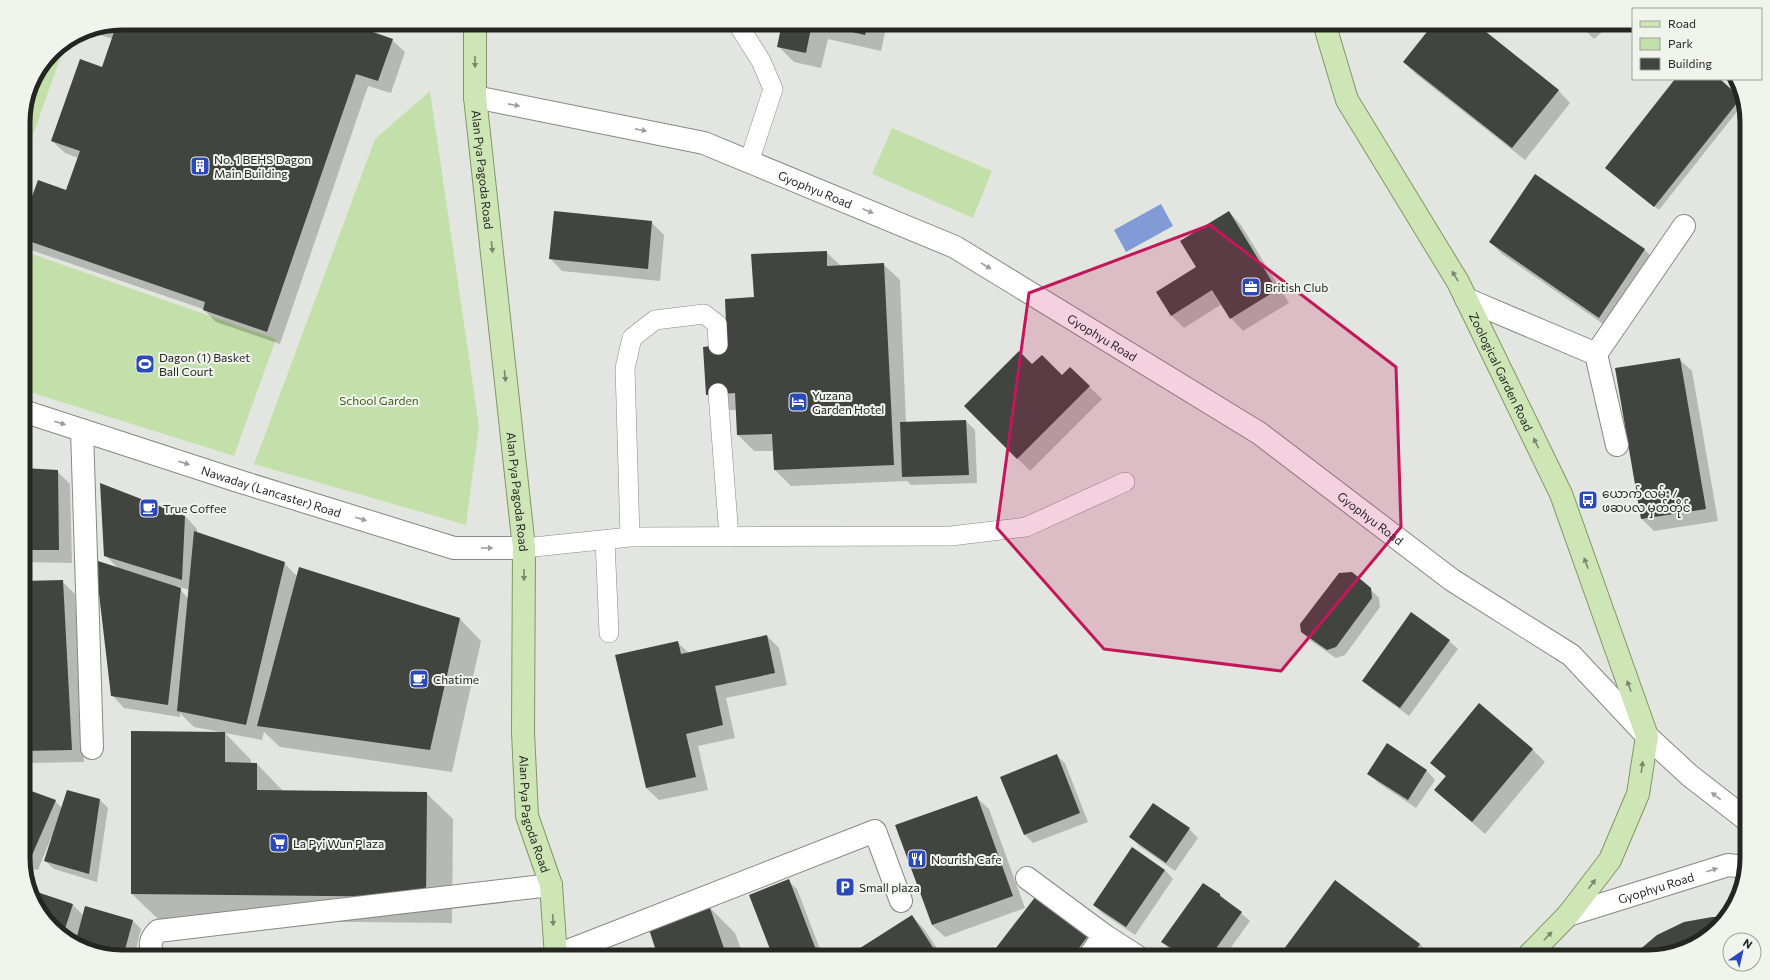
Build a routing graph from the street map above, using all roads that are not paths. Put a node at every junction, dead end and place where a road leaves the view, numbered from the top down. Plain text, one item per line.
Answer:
1 (475, 30) edge
2 (741, 30) edge
3 (1326, 30) edge
4 (475, 97) junction
5 (749, 162) junction
6 (1684, 226) dead end
7 (1466, 299) junction
8 (718, 345) dead end
9 (1596, 354) junction
10 (718, 393) dead end
11 (30, 413) edge
12 (82, 430) junction
13 (1617, 445) dead end
14 (1125, 482) dead end
15 (630, 537) junction
16 (729, 537) junction
17 (605, 540) junction
18 (524, 548) junction
19 (609, 633) dead end
20 (1647, 736) junction
21 (92, 748) dead end
22 (1740, 814) edge
23 (1739, 867) edge
24 (1027, 878) dead end
25 (551, 885) junction
26 (901, 901) dead end
27 (1568, 915) junction
28 (1104, 935) junction
29 (151, 950) edge
30 (555, 950) edge
31 (570, 950) edge
32 (1094, 950) edge
33 (1127, 950) edge
34 (1534, 950) edge

1 -> 4 main road, Alan Pya Pagoda Road
2 - 5 lane
7 -> 3 main road, Zoological Garden Road
4 -> 5 street, Gyophyu Road
4 -> 18 main road, Alan Pya Pagoda Road
5 -> 20 street, Gyophyu Road
6 - 9 street
7 - 9 street
20 -> 7 main road, Zoological Garden Road
8 - 15 lane
9 - 13 street
10 - 16 lane
11 -> 12 street, Nawaday (Lancaster) Road
12 -> 18 street, Nawaday (Lancaster) Road
12 - 21 street
14 - 16 lane
15 - 16 lane
15 - 17 lane
17 - 18 lane
17 - 19 lane
18 -> 25 main road, Alan Pya Pagoda Road
22 -> 20 street, Gyophyu Road
27 -> 20 main road, Gyophyu Road
27 -> 23 street, Gyophyu Road
24 - 28 street
25 - 29 street
25 -> 30 main road, Alan Pya Pagoda Road
26 - 31 street
34 -> 27 main road, Gyophyu Road
28 - 32 street
28 - 33 street

